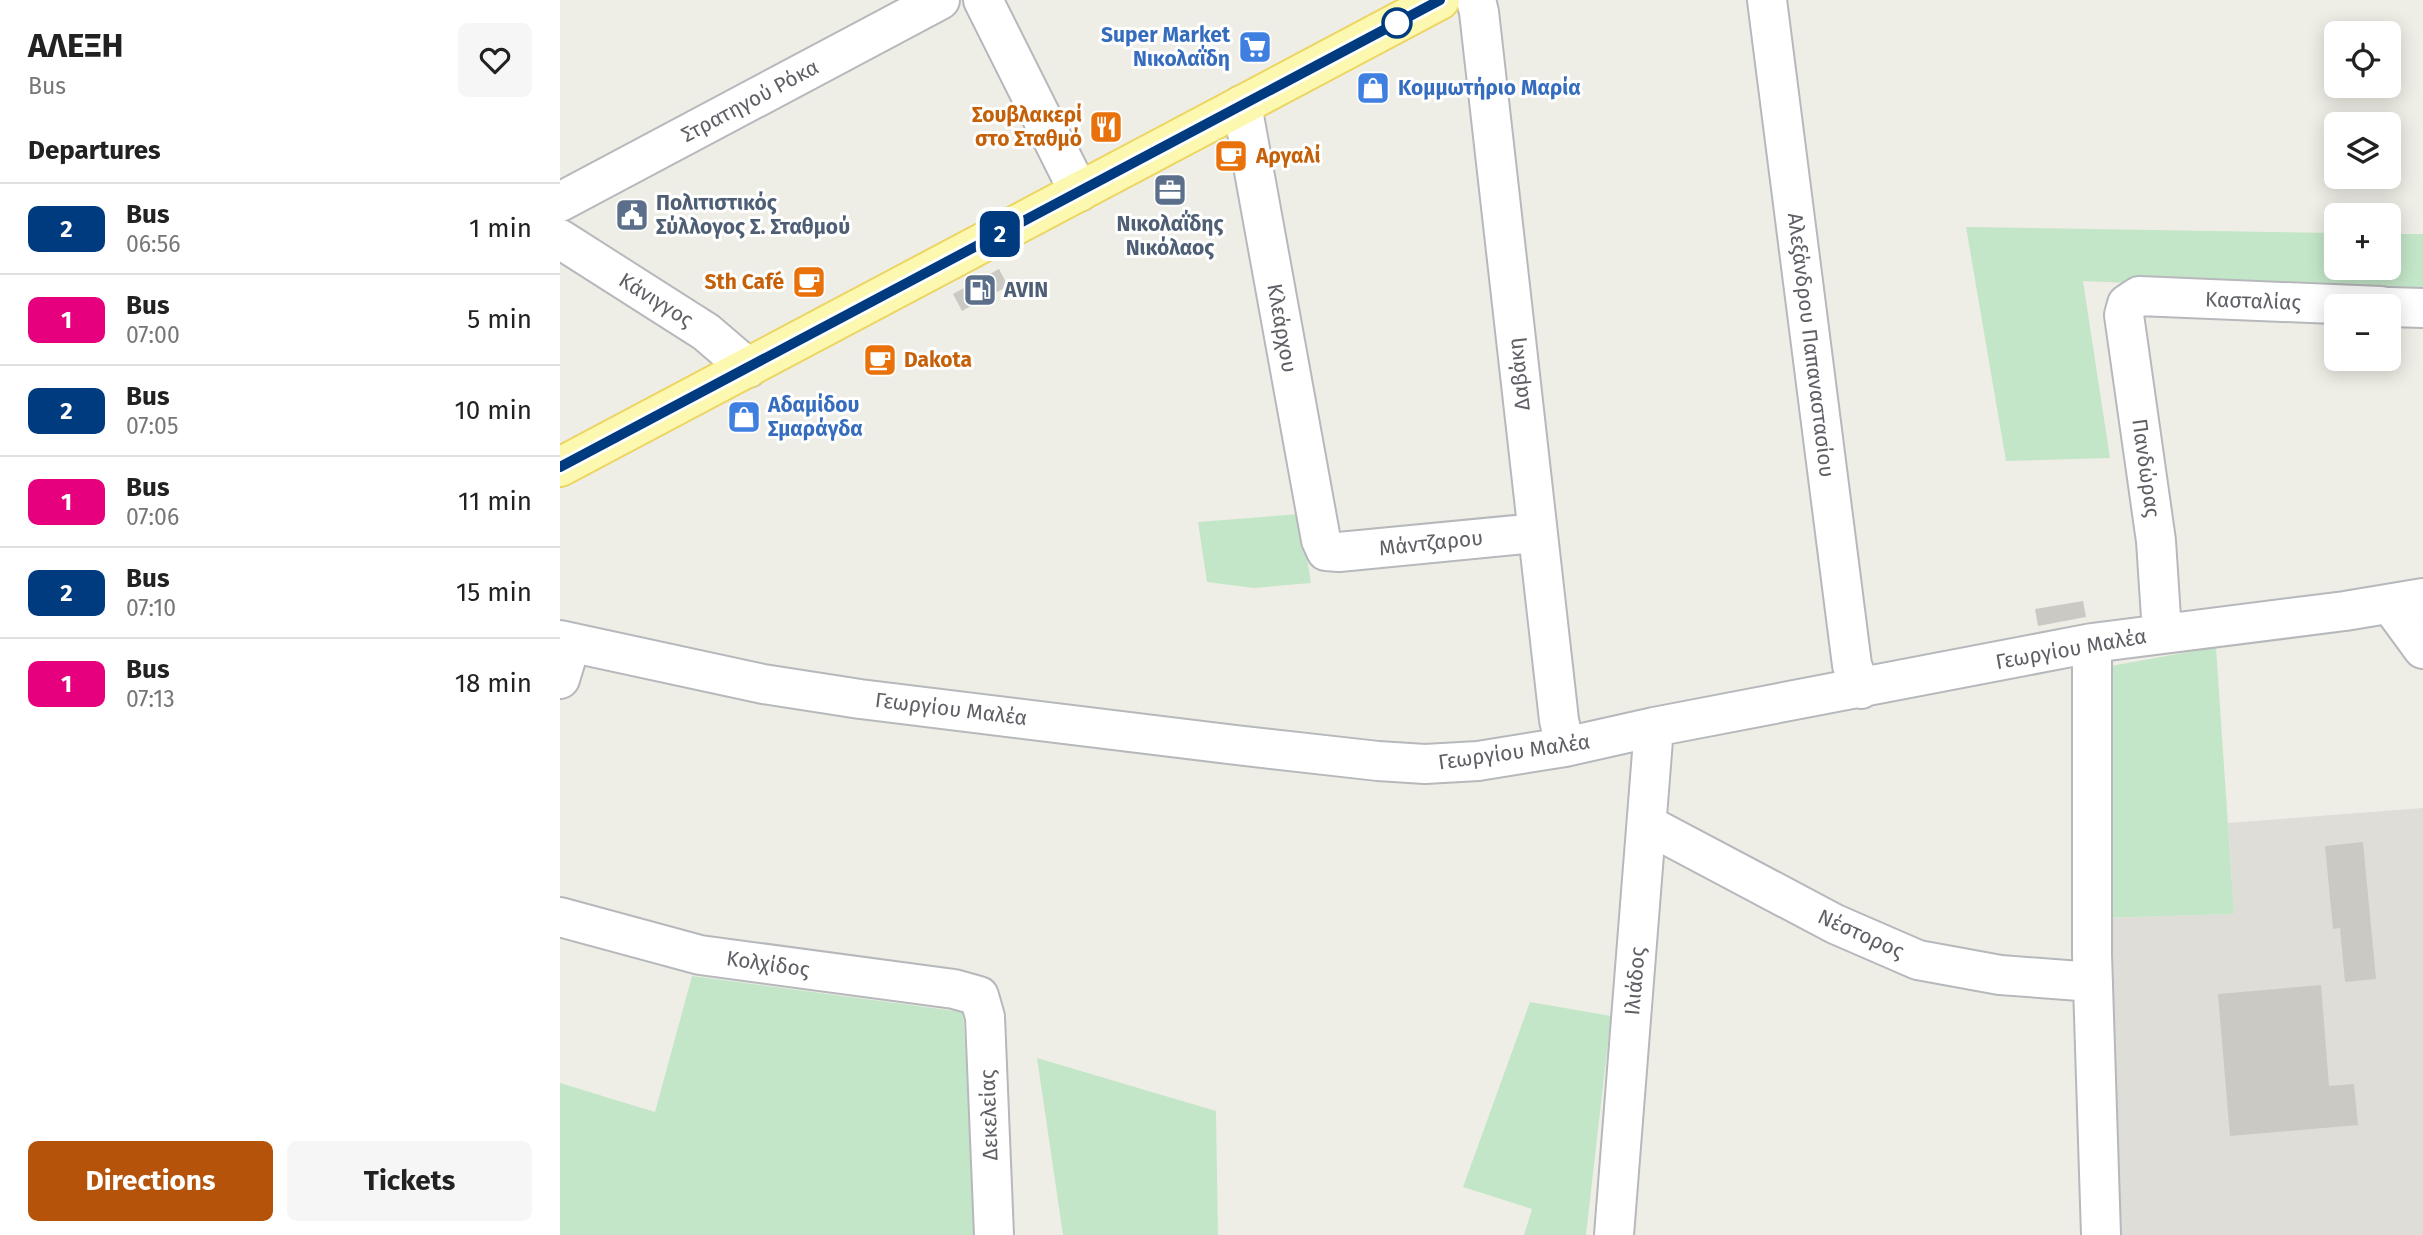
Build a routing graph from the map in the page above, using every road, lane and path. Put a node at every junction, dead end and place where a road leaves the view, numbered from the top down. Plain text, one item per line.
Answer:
1 (940, 0) edge
2 (983, 0) edge
3 (1476, 0) edge
4 (1767, 0) edge
5 (1425, 4) edge
6 (1242, 105) junction
7 (1079, 192) junction
8 (560, 202) edge
9 (560, 239) edge
10 (2127, 304) joint
11 (2324, 304) edge
12 (2401, 307) edge
13 (2423, 308) edge
14 (748, 368) junction
15 (560, 467) edge
16 (1536, 533) junction
17 (1326, 551) joint
18 (2407, 601) edge
19 (2162, 634) junction
20 (566, 642) edge
21 (2092, 643) junction
22 (2423, 649) edge
23 (2423, 674) edge
24 (560, 679) edge
25 (1861, 689) junction
26 (1654, 727) junction
27 (1565, 747) junction
28 (1648, 825) junction
29 (560, 917) edge
30 (2093, 982) junction
31 (979, 996) joint
32 (994, 1235) edge
33 (1614, 1235) edge
34 (2101, 1235) edge

1 - 8 street, Στρατηγού Ρόκα
2 - 7 street
3 - 16 street, Δαβάκη
4 - 25 street, Αλεξάνδρου Παπαναστασίου
5 - 6 main road
6 - 7 main road
6 - 17 street, Κλεάρχου
7 - 14 main road
9 - 14 street, Κάνιγγος
10 - 11 street, Κασταλίας
10 - 19 street, Πανδώρας
12 - 13 street
14 - 15 main road
16 - 17 street, Μάντζαρου
16 - 27 street, Δαβάκη
18 - 19 street, Γεωργίου Μαλέα
18 - 22 street
19 - 21 street, Γεωργίου Μαλέα
20 - 24 street
20 - 27 street, Γεωργίου Μαλέα
21 - 25 street, Γεωργίου Μαλέα
21 - 30 street
22 - 23 street
25 - 26 street, Γεωργίου Μαλέα
26 - 27 street, Γεωργίου Μαλέα
26 - 28 street, Ιλιάδος
28 - 30 street, Νέστορος
28 - 33 street, Ιλιάδος
29 - 31 street, Κολχίδος
30 - 34 street
31 - 32 street, Δεκελείας

